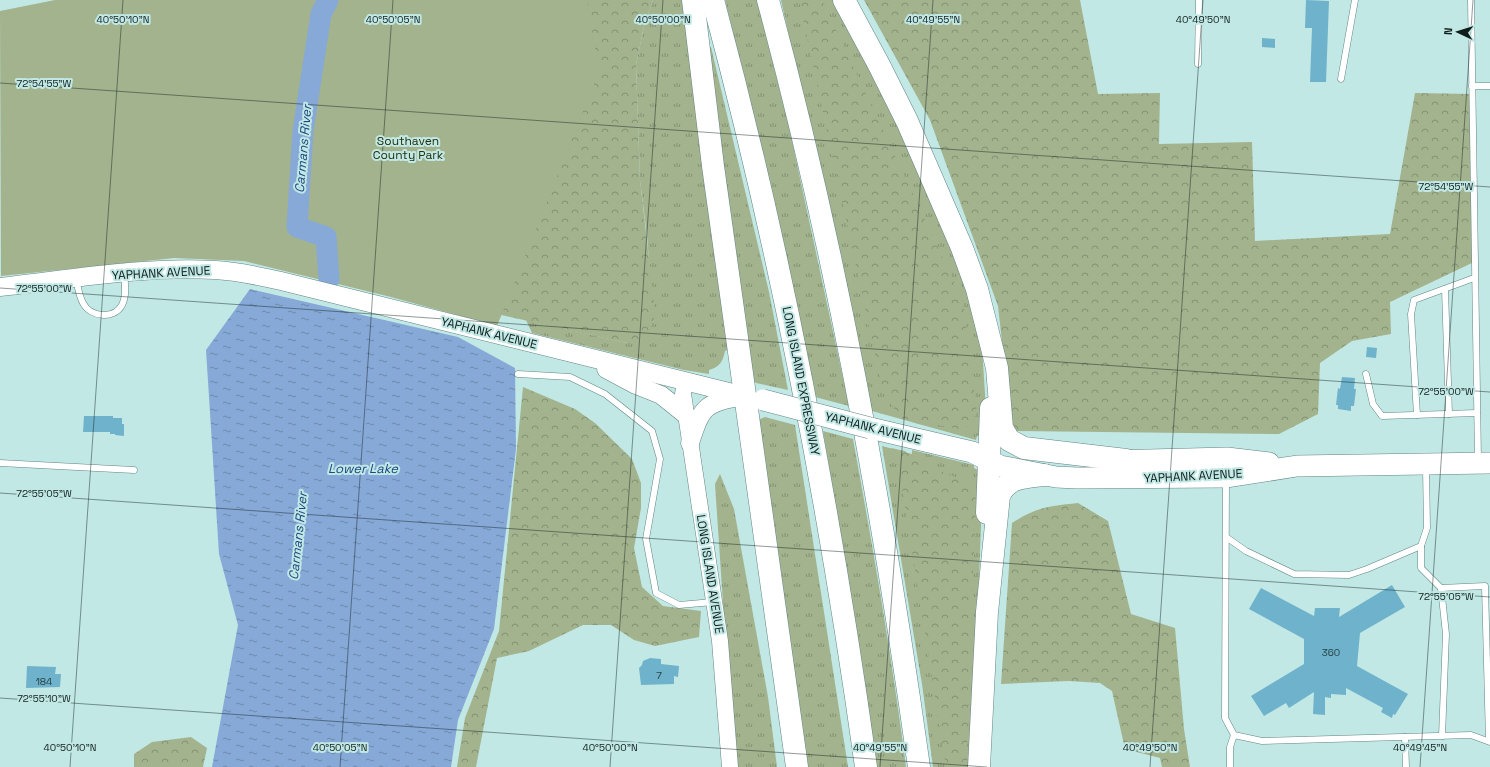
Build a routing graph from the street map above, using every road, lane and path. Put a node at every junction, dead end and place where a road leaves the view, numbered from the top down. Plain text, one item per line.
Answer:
1 (693, 0) edge
2 (713, 0) edge
3 (768, 0) edge
4 (844, 0) edge
5 (1199, 0) edge
6 (1355, 0) edge
7 (1470, 0) edge
8 (1198, 64) dead end
9 (1341, 79) dead end
10 (1472, 86) junction
11 (1490, 86) edge
12 (124, 273) junction
13 (1474, 278) junction
14 (76, 279) junction
15 (0, 287) edge
16 (1445, 289) junction
17 (985, 317) junction
18 (582, 356) junction
19 (518, 374) dead end
20 (1366, 374) dead end
21 (686, 382) junction
22 (754, 398) junction
23 (1477, 413) junction
24 (1449, 414) junction
25 (686, 415) junction
26 (1417, 415) junction
27 (690, 443) junction
28 (983, 454) junction
29 (1126, 460) junction
30 (0, 463) edge
31 (1484, 463) edge
32 (1426, 464) junction
33 (1227, 467) junction
34 (134, 470) dead end
35 (1044, 475) junction
36 (1226, 537) junction
37 (1421, 546) junction
38 (1441, 588) junction
39 (716, 602) junction
40 (987, 612) junction
41 (1234, 735) junction
42 (1442, 736) junction
43 (1405, 737) junction
44 (1489, 742) edge
45 (730, 767) edge
46 (797, 767) edge
47 (866, 767) edge
48 (919, 767) edge
49 (979, 767) edge
50 (1230, 767) edge
51 (1406, 767) edge

1 - 22 highway
2 - 47 highway, LONG ISLAND EXPRESSWAY
3 - 48 highway
4 - 17 highway
5 - 8 lane
6 - 9 lane
7 - 10 lane
10 - 11 lane
10 - 13 lane
12 - 14 main road, YAPHANK AVENUE
12 - 14 lane
12 - 18 main road, YAPHANK AVENUE
13 - 16 lane
13 - 23 lane
14 - 15 main road, YAPHANK AVENUE
16 - 24 lane
16 - 26 lane
17 - 28 highway
17 - 29 highway
18 - 21 main road, YAPHANK AVENUE
18 - 25 main road
19 - 39 lane
20 - 26 lane
21 - 22 main road, YAPHANK AVENUE
21 - 25 street, LONG ISLAND AVENUE
22 - 27 main road
22 - 28 main road, YAPHANK AVENUE, bridge
22 - 46 highway
23 - 24 lane
23 - 31 lane
24 - 26 lane
25 - 27 street, LONG ISLAND AVENUE
27 - 39 street, LONG ISLAND AVENUE
28 - 29 main road, YAPHANK AVENUE
28 - 35 main road, YAPHANK AVENUE
28 - 40 highway
29 - 33 main road, YAPHANK AVENUE
30 - 34 lane
31 - 32 main road, YAPHANK AVENUE
32 - 33 main road, YAPHANK AVENUE
32 - 37 lane
33 - 35 main road, YAPHANK AVENUE
33 - 36 lane
35 - 40 highway
36 - 37 lane
36 - 41 lane
37 - 38 lane
38 - 42 lane
38 - 44 lane
39 - 45 street, LONG ISLAND AVENUE
40 - 49 highway
41 - 43 lane
41 - 50 lane
42 - 43 lane
42 - 44 lane
43 - 51 lane

